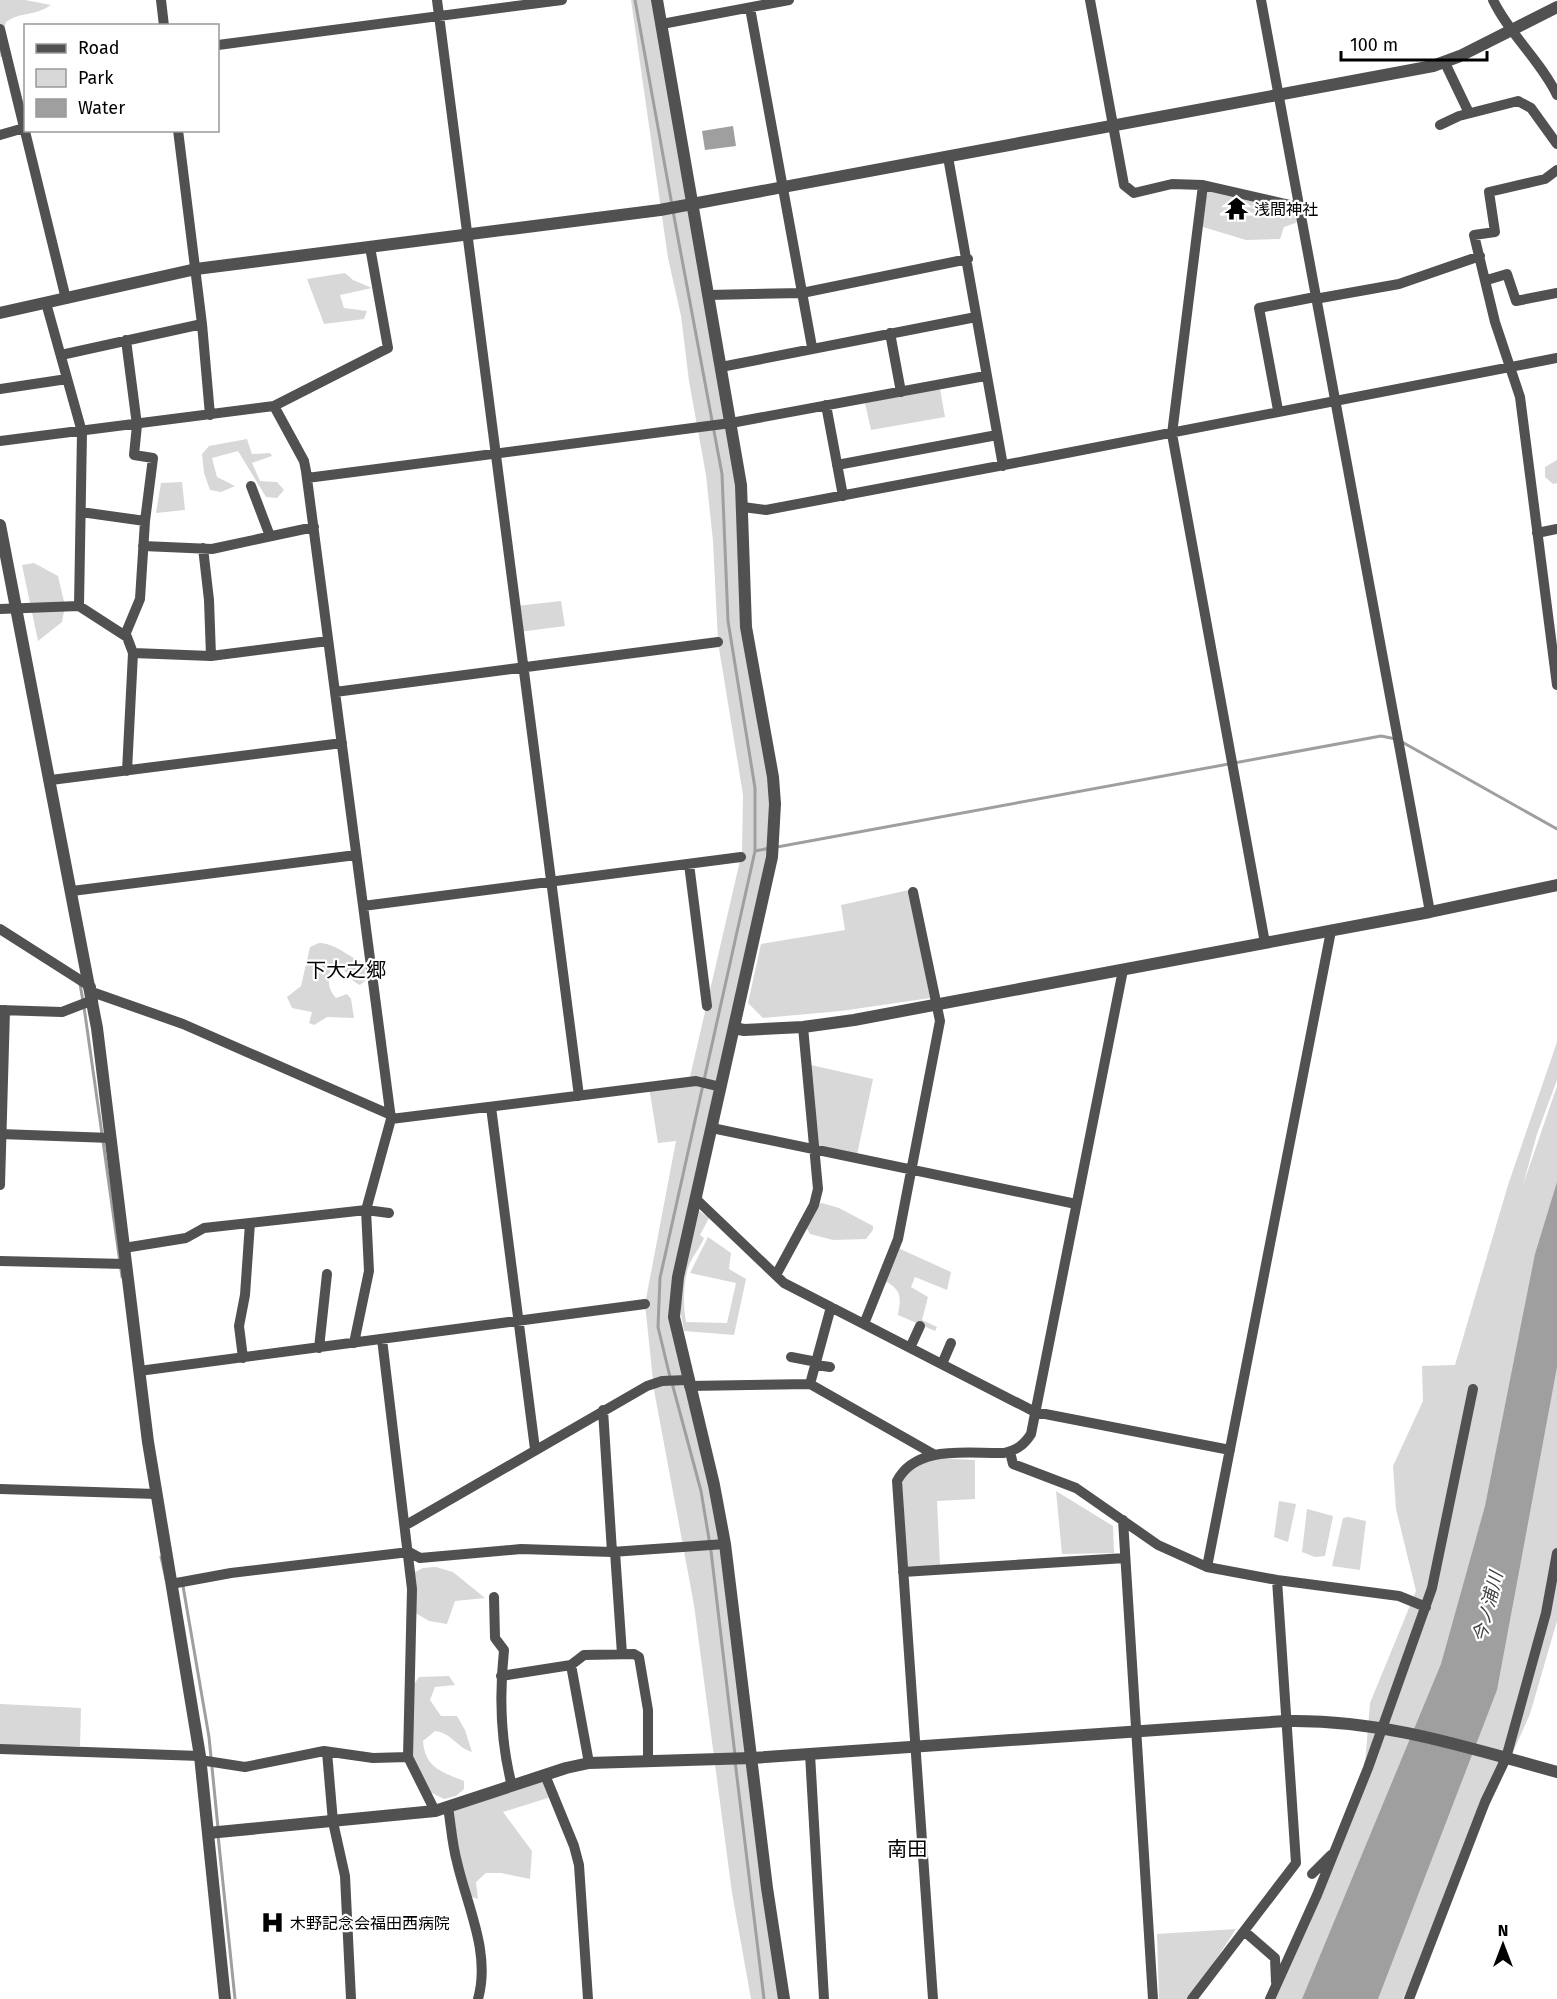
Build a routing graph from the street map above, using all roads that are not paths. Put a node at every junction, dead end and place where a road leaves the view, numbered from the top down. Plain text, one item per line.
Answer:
1 (161, 0) edge
2 (437, 0) edge
3 (561, 0) edge
4 (657, 0) edge
5 (724, 0) edge
6 (784, 0) edge
7 (1090, 0) edge
8 (1261, 0) edge
9 (1493, 0) edge
10 (1557, 7) edge
11 (750, 8) junction
12 (726, 12) junction
13 (439, 16) junction
14 (164, 24) edge
15 (662, 24) junction
16 (0, 29) edge
17 (1510, 30) junction
18 (219, 45) edge
19 (1445, 63) junction
20 (21, 94) edge
21 (1279, 94) junction
22 (1557, 95) edge
23 (1469, 113) junction
24 (1440, 125) dead end
25 (1113, 126) junction
26 (24, 128) edge
27 (25, 132) edge
28 (178, 132) edge
29 (0, 135) edge
30 (1557, 144) edge
31 (948, 157) junction
32 (1557, 170) edge
33 (1203, 185) junction
34 (783, 187) junction
35 (691, 204) junction
36 (1299, 207) junction
37 (467, 234) junction
38 (370, 247) junction
39 (1480, 256) junction
40 (968, 259) junction
41 (196, 269) junction
42 (1487, 280) junction
43 (802, 292) junction
44 (1557, 293) edge
45 (708, 295) junction
46 (1315, 298) junction
47 (66, 299) junction
48 (46, 303) junction
49 (0, 313) edge
50 (976, 317) junction
51 (201, 324) junction
52 (890, 333) junction
53 (126, 340) junction
54 (812, 347) junction
55 (60, 355) junction
56 (1557, 358) edge
57 (721, 367) junction
58 (1509, 367) junction
59 (985, 376) junction
60 (67, 379) junction
61 (0, 389) edge
62 (901, 392) junction
63 (1335, 399) junction
64 (826, 405) junction
65 (274, 406) junction
66 (1278, 410) junction
67 (210, 415) junction
68 (728, 423) junction
69 (137, 424) junction
70 (82, 432) junction
71 (997, 435) junction
72 (1172, 435) junction
73 (0, 441) edge
74 (496, 454) junction
75 (837, 465) junction
76 (1003, 466) junction
77 (307, 478) junction
78 (251, 486) dead end
79 (843, 496) junction
80 (743, 507) junction
81 (81, 512) junction
82 (145, 521) junction
83 (0, 525) edge
84 (314, 527) junction
85 (1557, 529) edge
86 (1537, 533) junction
87 (270, 536) junction
88 (143, 546) junction
89 (203, 548) junction
90 (3, 558) edge
91 (79, 606) junction
92 (0, 609) edge
93 (17, 609) junction
94 (124, 635) junction
95 (328, 641) junction
96 (718, 642) dead end
97 (133, 652) junction
98 (211, 656) junction
99 (524, 667) junction
100 (1557, 685) edge
101 (335, 692) junction
102 (342, 742) junction
103 (128, 771) junction
104 (51, 780) junction
105 (356, 855) junction
106 (741, 857) dead end
107 (689, 864) junction
108 (551, 883) junction
109 (1557, 885) edge
110 (72, 891) junction
111 (913, 892) dead end
112 (363, 906) junction
113 (1430, 912) junction
114 (0, 929) edge
115 (1331, 931) junction
116 (1265, 943) junction
117 (1123, 970) junction
118 (92, 993) junction
119 (936, 1005) junction
120 (707, 1006) dead end
121 (3, 1010) edge
122 (803, 1027) junction
123 (734, 1028) junction
124 (718, 1086) junction
125 (579, 1096) junction
126 (491, 1107) junction
127 (391, 1117) junction
128 (712, 1128) junction
129 (1, 1134) edge
130 (111, 1138) junction
131 (814, 1149) junction
132 (912, 1169) junction
133 (0, 1185) edge
134 (696, 1199) junction
135 (1076, 1204) junction
136 (366, 1210) junction
137 (389, 1213) dead end
138 (250, 1223) junction
139 (124, 1248) junction
140 (0, 1261) edge
141 (126, 1264) junction
142 (327, 1274) dead end
143 (776, 1275) junction
144 (645, 1304) dead end
145 (831, 1307) junction
146 (518, 1321) junction
147 (864, 1324) junction
148 (920, 1326) dead end
149 (382, 1339) junction
150 (951, 1342) dead end
151 (354, 1343) junction
152 (319, 1348) junction
153 (910, 1348) junction
154 (791, 1357) dead end
155 (243, 1358) junction
156 (816, 1364) junction
157 (942, 1364) junction
158 (830, 1367) dead end
159 (140, 1371) junction
160 (688, 1383) junction
161 (810, 1384) junction
162 (1473, 1389) dead end
163 (603, 1410) junction
164 (1035, 1412) junction
165 (535, 1449) junction
166 (1230, 1450) junction
167 (1010, 1452) junction
168 (935, 1455) junction
169 (0, 1489) edge
170 (156, 1494) junction
171 (1123, 1520) junction
172 (406, 1524) junction
173 (722, 1544) junction
174 (409, 1552) junction
175 (613, 1552) junction
176 (1557, 1553) edge
177 (1125, 1558) junction
178 (1207, 1567) junction
179 (903, 1572) junction
180 (1277, 1580) junction
181 (171, 1584) junction
182 (494, 1597) dead end
183 (1426, 1607) junction
184 (622, 1654) junction
185 (571, 1665) junction
186 (501, 1676) junction
187 (1286, 1721) junction
188 (1382, 1727) junction
189 (1136, 1732) junction
190 (915, 1747) junction
191 (0, 1749) edge
192 (327, 1752) junction
193 (810, 1754) junction
194 (408, 1757) junction
195 (1504, 1757) junction
196 (200, 1758) junction
197 (752, 1758) junction
198 (648, 1761) junction
199 (590, 1763) junction
200 (1556, 1771) edge
201 (545, 1775) junction
202 (512, 1786) junction
203 (448, 1807) junction
204 (435, 1811) junction
205 (333, 1822) junction
206 (208, 1833) junction
207 (1334, 1854) junction
208 (1312, 1874) dead end
209 (1244, 1931) junction
210 (1272, 1994) edge
211 (225, 1999) edge
212 (351, 1999) edge
213 (478, 1999) edge
214 (588, 1999) edge
215 (784, 1999) edge
216 (824, 1999) edge
217 (933, 1999) edge
218 (1153, 1999) edge
219 (1192, 1999) edge
220 (1409, 1999) edge

1 - 14 street
2 - 13 street
3 - 13 street
4 - 15 street
5 - 12 street
6 - 11 street
7 - 25 street
8 - 21 street
9 - 17 street
10 - 17 street
11 - 12 street
11 - 34 street
12 - 15 street
13 - 18 street
13 - 37 street
15 - 35 street
16 - 20 street
17 - 19 street
17 - 22 street
19 - 21 street
19 - 23 street
20 - 26 street
21 - 25 street
21 - 36 street
23 - 24 street
23 - 30 street
25 - 31 street
25 - 33 street
26 - 29 street
27 - 47 street
28 - 41 street
31 - 34 street
31 - 40 street
32 - 39 street
33 - 36 street
33 - 72 street
34 - 35 street
34 - 43 street
35 - 37 street
35 - 45 street
36 - 46 street
37 - 38 street
37 - 74 street
38 - 41 street
38 - 65 street
39 - 42 street
39 - 46 street
40 - 43 street
40 - 50 street
41 - 47 street
41 - 51 street
42 - 44 street
42 - 58 street
43 - 45 street
43 - 54 street
45 - 57 street
46 - 63 street
46 - 66 street
47 - 48 street
48 - 49 street
48 - 55 street
50 - 52 street
50 - 59 street
51 - 53 street
51 - 67 street
52 - 54 street
52 - 62 street
53 - 55 street
53 - 69 street
54 - 57 street
55 - 60 street
56 - 58 street
57 - 68 street
58 - 63 street
58 - 86 street
59 - 62 street
59 - 71 street
60 - 61 street
60 - 70 street
62 - 64 street
63 - 66 street
63 - 113 street
64 - 68 street
64 - 75 street
65 - 67 street
65 - 77 street
66 - 72 street
67 - 69 street
68 - 74 street
68 - 80 street
69 - 70 street
69 - 82 street
70 - 73 street
70 - 81 street
71 - 75 street
71 - 76 street
72 - 76 street
72 - 116 street
74 - 77 street
74 - 99 street
75 - 79 street
76 - 79 street
77 - 84 street
78 - 87 street
79 - 80 street
80 - 123 street
81 - 82 street
81 - 91 street
82 - 88 street
83 - 90 street
84 - 87 street
84 - 95 street
85 - 86 street
86 - 100 street
87 - 89 street
88 - 89 street
88 - 94 street
89 - 98 street
90 - 93 street
91 - 93 street
91 - 94 street
92 - 93 street
93 - 104 street
94 - 97 street
95 - 98 street
95 - 101 street
96 - 99 street
97 - 98 street
97 - 103 street
99 - 101 street
99 - 108 street
101 - 102 street
102 - 103 street
102 - 105 street
103 - 104 street
104 - 110 street
105 - 110 street
105 - 112 street
106 - 107 street
107 - 108 street
107 - 120 street
108 - 112 street
108 - 125 street
109 - 113 street
110 - 118 street
111 - 119 street
112 - 127 street
113 - 115 street
114 - 118 street
115 - 116 street
115 - 166 street
116 - 117 street
117 - 119 street
117 - 135 street
118 - 121 street
118 - 127 street
118 - 130 street
119 - 122 street
119 - 132 street
121 - 129 street
122 - 123 street
122 - 131 street
123 - 124 street
124 - 125 street
124 - 128 street
125 - 126 street
126 - 127 street
126 - 146 street
127 - 136 street
128 - 131 street
128 - 134 street
129 - 130 street
129 - 133 street
130 - 139 street
131 - 132 street
131 - 143 street
132 - 135 street
132 - 147 street
134 - 143 street
134 - 160 street
135 - 164 street
136 - 137 street
136 - 138 street
136 - 151 street
138 - 139 street
138 - 155 street
139 - 141 street
140 - 141 street
141 - 159 street
142 - 152 street
143 - 145 street
144 - 146 street
145 - 147 street
145 - 156 street
146 - 149 street
146 - 165 street
147 - 153 street
148 - 153 street
149 - 151 street
149 - 172 street
150 - 157 street
151 - 152 street
152 - 155 street
153 - 157 street
154 - 156 street
155 - 159 street
156 - 158 street
156 - 161 street
157 - 164 street
159 - 170 street
160 - 161 street
160 - 163 street
160 - 173 street
161 - 168 street
162 - 183 street
163 - 165 street
163 - 175 street
164 - 166 street
164 - 167 street
165 - 172 street
166 - 178 street
167 - 168 street
167 - 171 street
168 - 179 street
169 - 170 street
170 - 181 street
171 - 177 street
171 - 178 street
172 - 174 street
173 - 175 street
173 - 197 street
174 - 175 street
174 - 181 street
174 - 194 street
175 - 184 street
176 - 195 street
177 - 179 street
177 - 189 street
178 - 180 street
179 - 190 street
180 - 183 street
180 - 187 street
181 - 196 street
182 - 186 street
183 - 188 street
184 - 185 street
184 - 198 street
185 - 186 street
185 - 199 street
186 - 202 street
187 - 188 street
187 - 189 street
187 - 209 street
188 - 195 street
188 - 207 street
189 - 190 street
189 - 218 street
190 - 193 street
190 - 217 street
191 - 196 street
192 - 194 street
192 - 196 street
192 - 205 street
193 - 197 street
193 - 216 street
194 - 204 street
195 - 200 street
195 - 220 street
196 - 206 street
197 - 198 street
197 - 215 street
198 - 199 street
199 - 201 street
201 - 202 street
201 - 214 street
202 - 203 street
203 - 204 street
203 - 213 street
204 - 205 street
205 - 206 street
205 - 212 street
206 - 211 street
207 - 208 street
207 - 210 street
209 - 210 street
209 - 219 street

